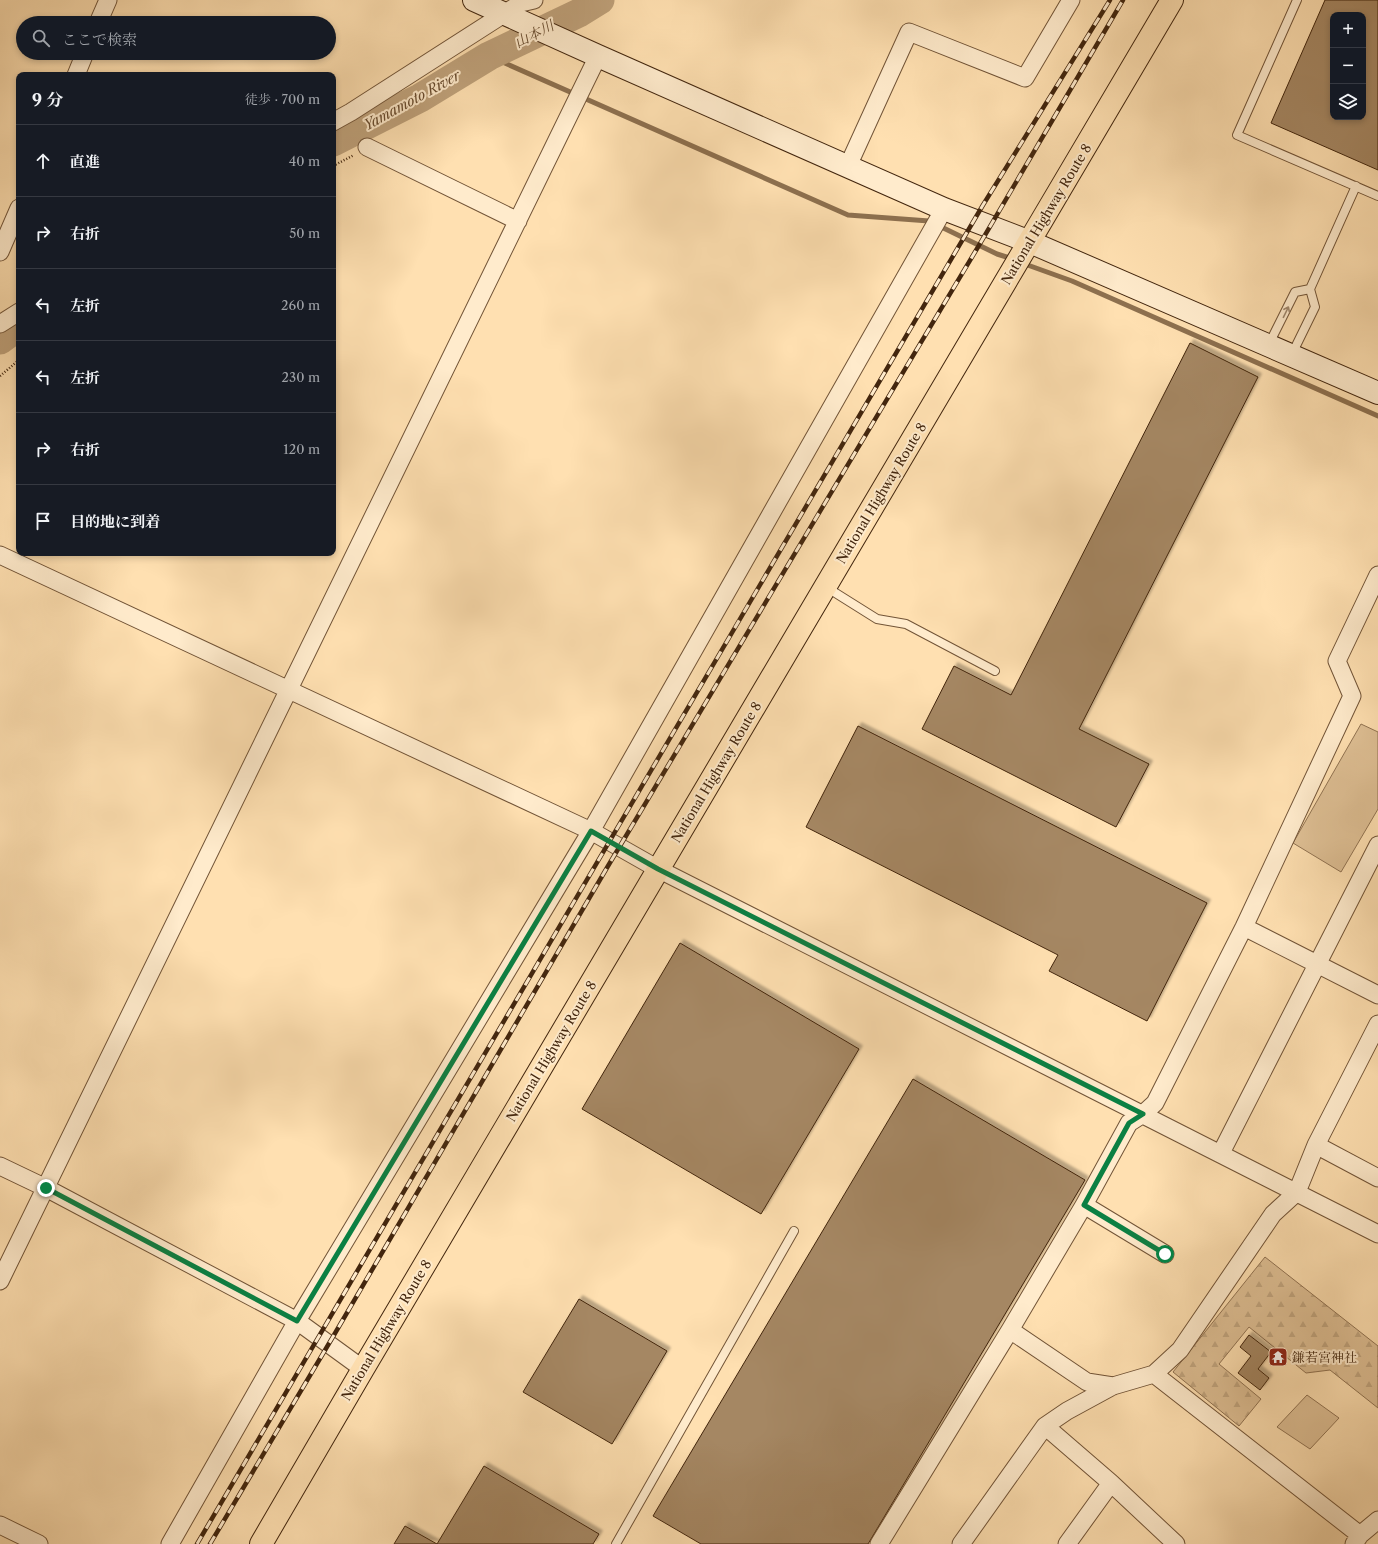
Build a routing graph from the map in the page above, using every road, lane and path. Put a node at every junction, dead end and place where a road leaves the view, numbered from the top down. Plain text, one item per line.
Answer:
1 (108, 0) edge
2 (474, 0) edge
3 (534, 0) edge
4 (1071, 0) edge
5 (1172, 0) edge
6 (1297, 0) edge
7 (101, 16) edge
8 (513, 17) junction
9 (598, 56) junction
10 (82, 60) edge
11 (77, 72) edge
12 (336, 120) edge
13 (367, 147) joint
14 (336, 164) edge
15 (848, 166) junction
16 (1356, 186) junction
17 (1378, 196) edge
18 (944, 209) junction
19 (16, 215) edge
20 (518, 221) junction
21 (1030, 242) junction
22 (0, 252) edge
23 (1310, 290) junction
24 (16, 314) edge
25 (0, 324) edge
26 (1269, 345) junction
27 (1291, 355) junction
28 (16, 363) edge
29 (0, 376) edge
30 (1378, 393) edge
31 (0, 555) edge
32 (1378, 575) edge
33 (826, 587) junction
34 (995, 671) dead end
35 (289, 690) junction
36 (591, 831) junction
37 (1378, 845) edge
38 (658, 869) junction
39 (1244, 927) junction
40 (1317, 964) junction
41 (1378, 995) edge
42 (1378, 1024) edge
43 (1143, 1114) junction
44 (1316, 1145) junction
45 (1221, 1153) junction
46 (0, 1166) edge
47 (1378, 1178) edge
48 (46, 1188) junction
49 (1296, 1192) junction
50 (1084, 1205) junction
51 (794, 1231) dead end
52 (1378, 1234) edge
53 (1165, 1254) dead end
54 (0, 1281) edge
55 (297, 1321) junction
56 (1010, 1330) junction
57 (363, 1369) junction
58 (1154, 1374) junction
59 (1113, 1386) junction
60 (1045, 1426) junction
61 (1111, 1483) junction
62 (1378, 1521) edge
63 (0, 1525) edge
64 (1357, 1540) edge
65 (39, 1544) edge
66 (170, 1544) edge
67 (261, 1544) edge
68 (616, 1544) edge
69 (879, 1544) edge
70 (961, 1544) edge
71 (1067, 1544) edge
72 (1176, 1544) edge

1 - 7 street
2 - 8 street
3 - 8 street
4 - 15 street
5 - 21 highway, National Highway Route 8
6 - 16 lane
8 - 9 street
8 - 12 street
9 - 15 street
9 - 20 street
10 - 11 street
13 - 14 path
13 - 20 street
15 - 18 street
16 - 17 lane
16 - 23 lane
18 - 21 street
18 - 36 street
19 - 22 street
20 - 35 street
21 - 26 street
21 - 33 highway, National Highway Route 8
26 -> 23 lane
23 - 27 lane
24 - 25 street
26 - 27 street
27 - 30 street
28 - 29 path
31 - 35 street
32 - 39 street
33 - 34 lane
33 - 38 highway, National Highway Route 8
35 - 36 street
35 - 48 street
36 - 38 street
36 - 55 street
37 - 40 street
38 - 43 street
38 - 57 highway, National Highway Route 8
39 - 40 street
39 - 43 street
40 - 41 street
40 - 45 street
42 - 44 street
43 - 45 street
43 - 50 street
44 - 47 street
44 - 49 street
45 - 49 street
46 - 48 street
48 - 54 street
48 - 55 street
49 - 52 street
49 - 58 street
50 - 53 street
50 - 56 street
51 - 68 lane
55 - 57 street
55 - 66 street
56 - 59 street
56 - 69 street
57 - 67 highway, National Highway Route 8
58 - 59 street
58 - 64 street
59 - 60 street
60 - 61 street
60 - 70 street
61 - 71 street
61 - 72 street
62 - 64 street
63 - 65 street

